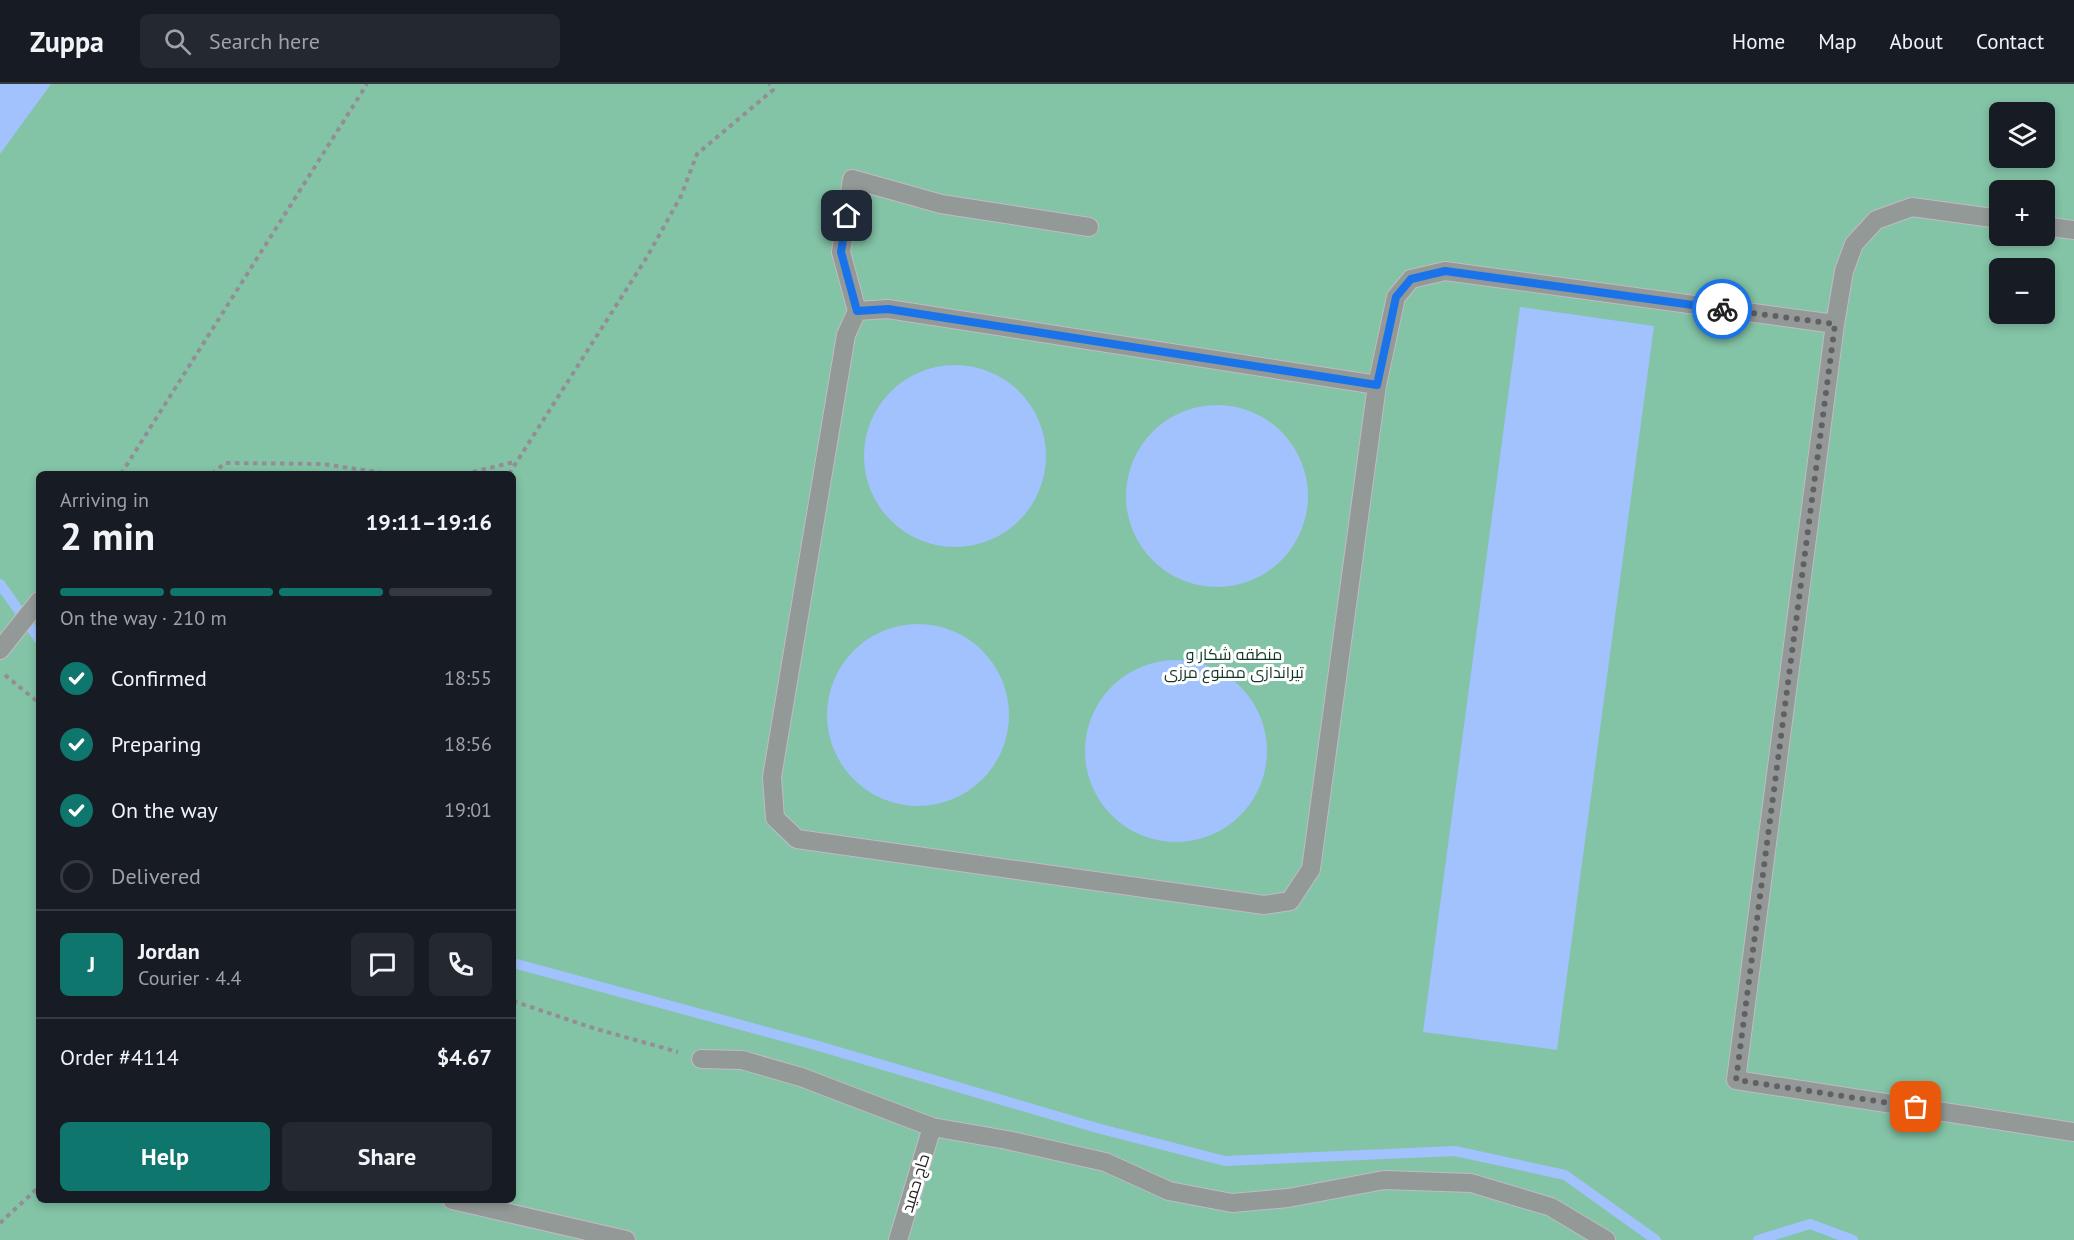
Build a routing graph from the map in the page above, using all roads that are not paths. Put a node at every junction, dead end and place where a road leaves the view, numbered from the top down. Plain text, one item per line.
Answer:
1 (1989, 218) edge
2 (1089, 227) dead end
3 (2055, 227) edge
4 (2074, 230) edge
5 (857, 311) junction
6 (1835, 324) junction
7 (1377, 385) junction
8 (36, 605) edge
9 (1, 650) edge
10 (700, 1059) road end
11 (932, 1127) junction
12 (2074, 1132) edge
13 (465, 1203) edge
14 (626, 1240) edge
15 (898, 1240) edge
16 (1606, 1240) edge

1 - 6 street
2 - 5 street
3 - 4 street
5 - 7 street
5 - 7 street
6 - 7 street
6 - 12 street
8 - 9 street
10 - 11 street
11 - 15 street, حاج حمید
11 - 16 street
13 - 14 street

